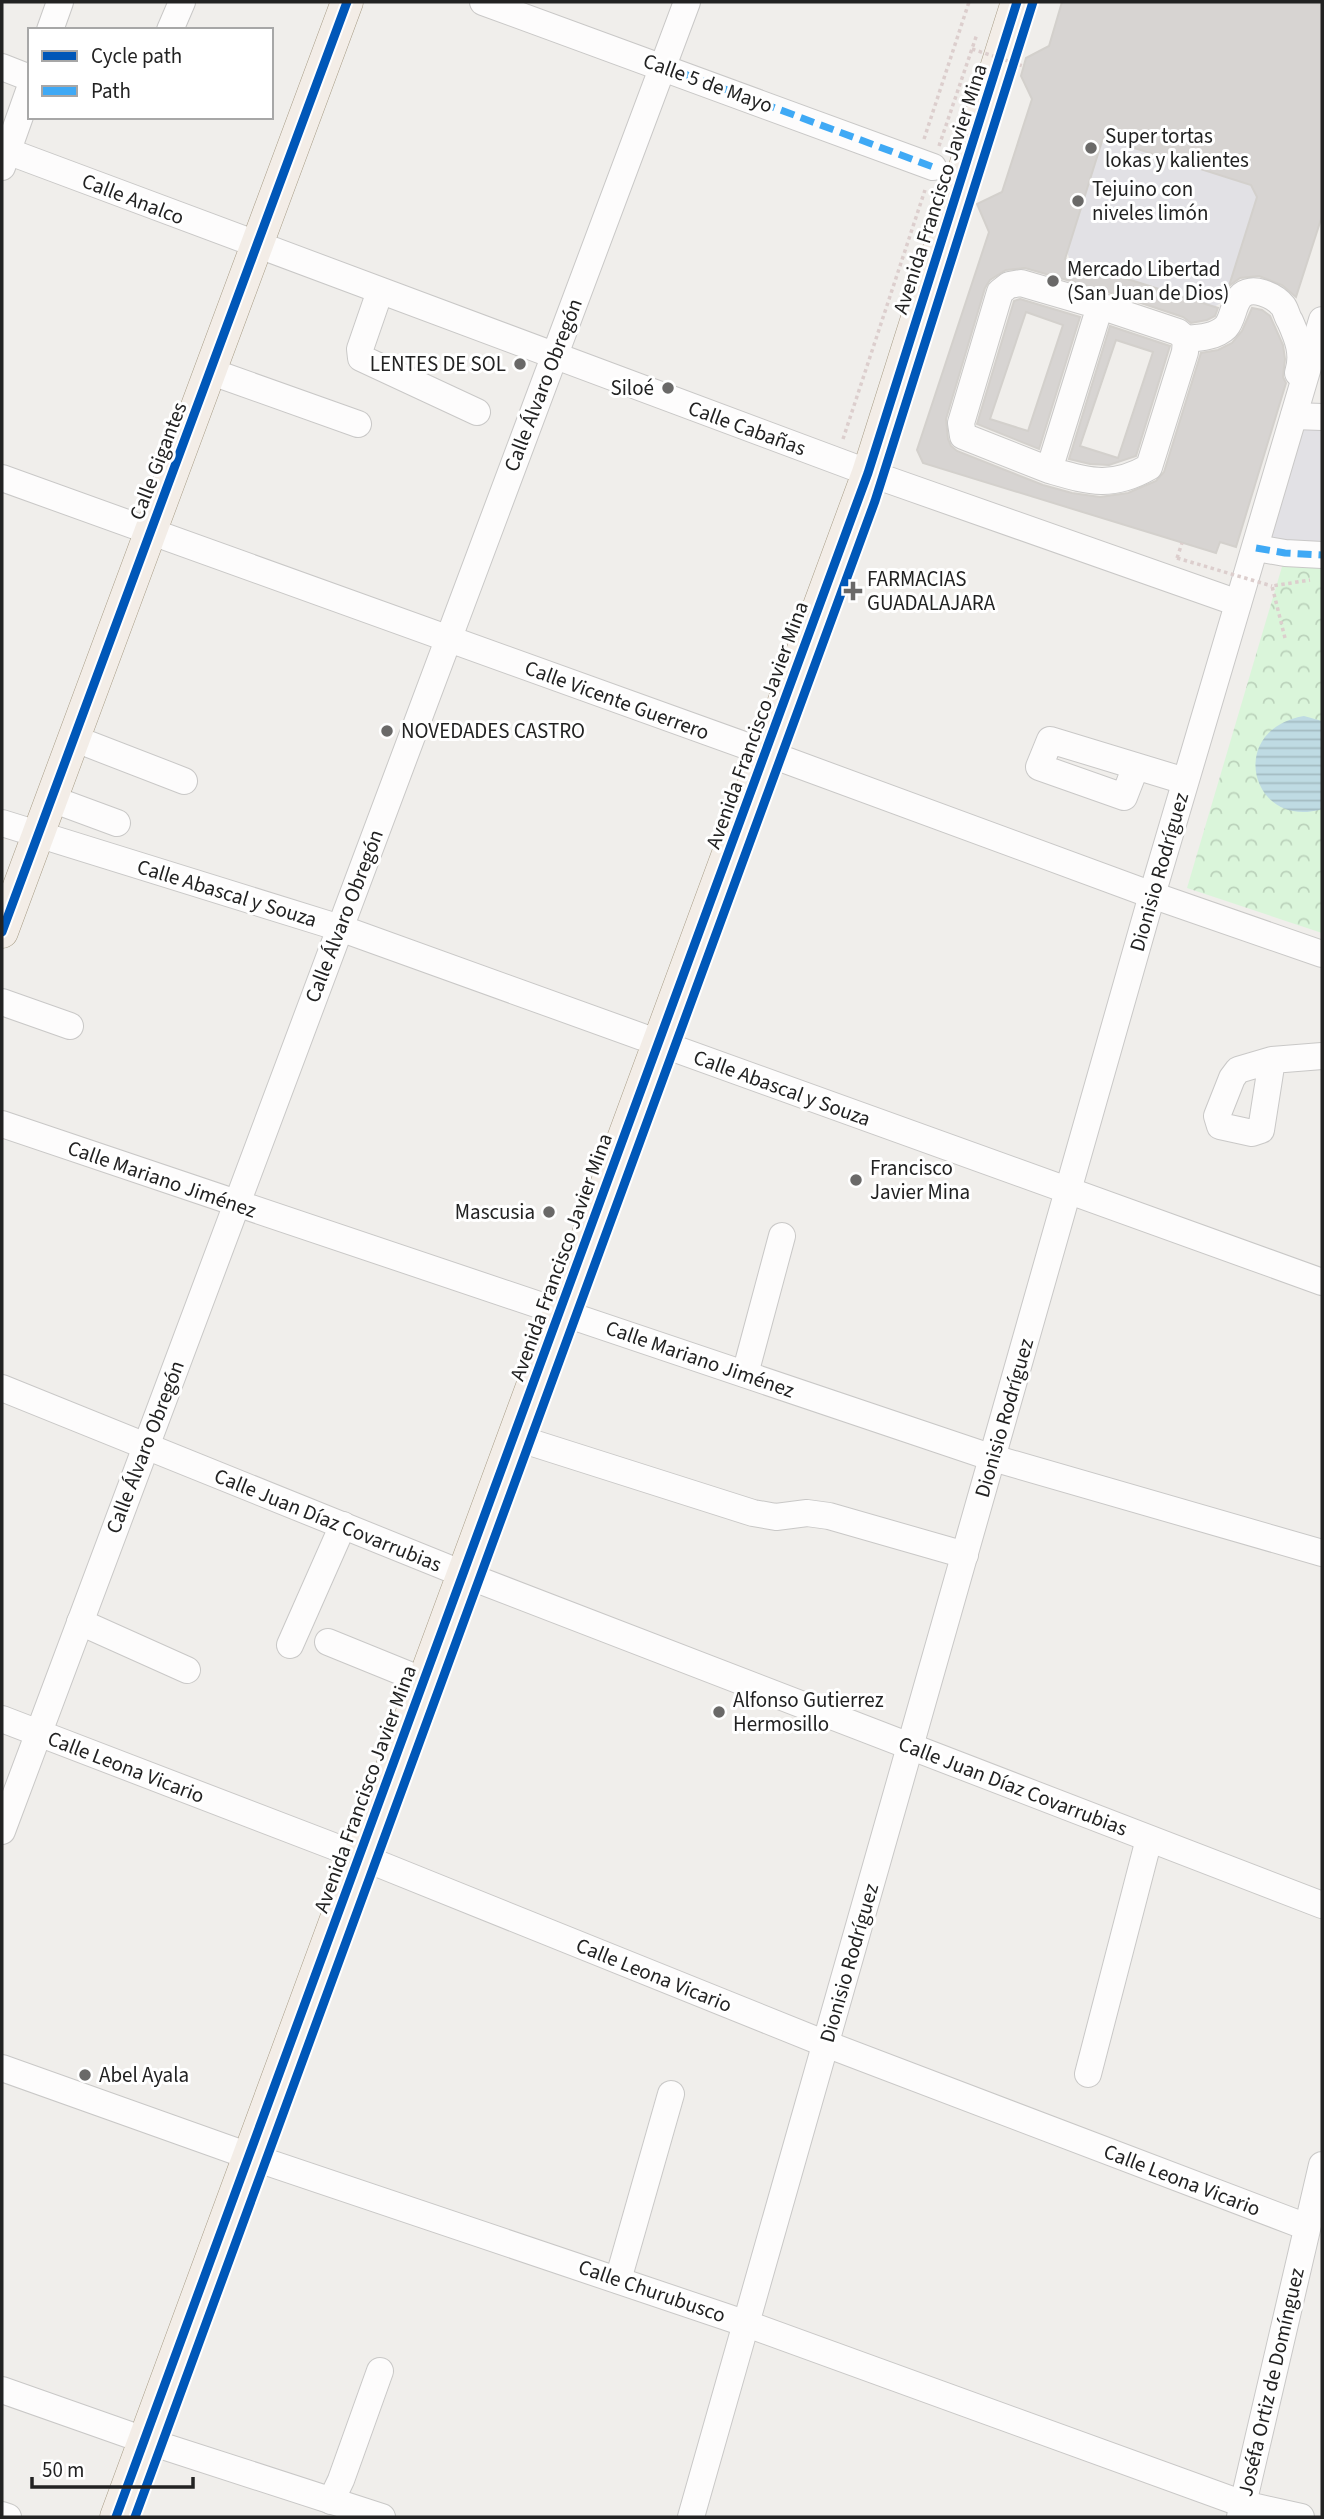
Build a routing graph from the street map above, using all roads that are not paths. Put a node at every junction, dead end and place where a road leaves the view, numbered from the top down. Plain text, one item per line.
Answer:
1 (60, 2) edge
2 (181, 2) edge
3 (348, 2) edge
4 (483, 2) edge
5 (687, 2) edge
6 (1017, 2) edge
7 (550, 13) edge
8 (51, 28) edge
9 (171, 28) edge
10 (663, 66) junction
11 (2, 68) edge
12 (28, 77) edge
13 (28, 94) edge
14 (5, 159) edge
15 (925, 164) road end
16 (258, 246) junction
17 (380, 291) junction
18 (1100, 306) junction
19 (1322, 320) edge
20 (1185, 339) junction
21 (554, 356) junction
22 (212, 372) junction
23 (477, 412) dead end
24 (1294, 416) junction
25 (1322, 417) edge
26 (358, 425) dead end
27 (1284, 452) junction
28 (1049, 470) junction
29 (868, 472) junction
30 (2, 478) edge
31 (149, 531) junction
32 (1256, 548) junction
33 (1322, 555) edge
34 (1238, 603) junction
35 (448, 640) junction
36 (74, 738) junction
37 (766, 753) junction
38 (1136, 766) dead end
39 (184, 781) dead end
40 (1185, 781) junction
41 (52, 799) junction
42 (2, 823) edge
43 (117, 824) dead end
44 (39, 835) junction
45 (1152, 895) junction
46 (340, 928) junction
47 (2, 932) edge
48 (1322, 954) edge
49 (2, 1002) edge
50 (70, 1026) dead end
51 (659, 1043) junction
52 (1322, 1056) edge
53 (1272, 1060) dead end
54 (2, 1124) edge
55 (1068, 1192) junction
56 (237, 1204) junction
57 (782, 1236) dead end
58 (1322, 1282) edge
59 (560, 1312) junction
60 (745, 1374) junction
61 (2, 1388) edge
62 (513, 1437) junction
63 (146, 1446) junction
64 (993, 1458) junction
65 (343, 1525) junction
66 (1322, 1553) edge
67 (965, 1555) junction
68 (463, 1574) junction
69 (80, 1622) junction
70 (328, 1642) dead end
71 (290, 1645) dead end
72 (187, 1671) dead end
73 (424, 1681) junction
74 (2, 1719) edge
75 (38, 1734) junction
76 (911, 1746) junction
77 (2, 1831) edge
78 (1149, 1839) junction
79 (359, 1856) junction
80 (1322, 1905) edge
81 (825, 2044) junction
82 (2, 2068) edge
83 (1088, 2074) dead end
84 (671, 2094) dead end
85 (249, 2156) junction
86 (1322, 2165) edge
87 (1314, 2211) edge
88 (618, 2280) junction
89 (747, 2324) junction
90 (380, 2371) dead end
91 (2, 2390) edge
92 (144, 2440) junction
93 (331, 2501) junction
94 (1241, 2511) edge
95 (2, 2515) edge
96 (8, 2517) edge
97 (116, 2517) edge
98 (382, 2517) edge
99 (691, 2517) edge
100 (1301, 2517) edge

1 - 8 street
2 - 9 street
3 - 16 main road, Calle Gigantes
4 - 7 street, Calle 5 de Mayo
5 - 10 street, Calle Álvaro Obregón
6 - 29 main road, Avenida Francisco Javier Mina
7 - 10 street, Calle 5 de Mayo
10 - 15 street, Calle 5 de Mayo
10 - 21 street, Calle Álvaro Obregón
11 - 12 street
13 - 14 street
14 - 16 street, Calle Analco
16 - 17 street, Calle Cabañas
16 - 22 main road, Calle Gigantes
17 - 21 street, Calle Cabañas
17 - 23 street
18 - 20 street
18 - 28 street
18 - 28 street
19 - 24 street, Dionisio Rodríguez
20 - 27 street
20 - 28 street
21 - 29 street, Calle Cabañas
21 - 35 street, Calle Álvaro Obregón
22 - 26 street
22 - 31 main road, Calle Gigantes
24 - 25 street
24 - 27 street, Dionisio Rodríguez
27 - 32 street, Dionisio Rodríguez
29 - 34 street, Calle Cabañas
29 - 37 main road, Avenida Francisco Javier Mina
30 - 31 street, Calle Vicente Guerrero
31 - 35 street, Calle Vicente Guerrero
31 - 36 main road, Calle Gigantes
32 - 33 street
32 - 34 street, Dionisio Rodríguez
34 - 40 street, Dionisio Rodríguez
35 - 37 street, Calle Vicente Guerrero
35 - 46 street, Calle Álvaro Obregón
36 - 39 street
36 - 41 main road, Calle Gigantes
37 - 45 street, Calle Vicente Guerrero
37 - 51 main road, Avenida Francisco Javier Mina
38 - 40 street
40 - 45 street, Dionisio Rodríguez
41 - 43 street
41 - 44 main road, Calle Gigantes
42 - 44 street, Calle Abascal y Souza
44 - 46 street, Calle Abascal y Souza
44 - 47 main road, Calle Gigantes
45 - 48 street, Calle Vicente Guerrero
45 - 55 street, Dionisio Rodríguez
46 - 51 street, Calle Abascal y Souza
46 - 56 street, Calle Álvaro Obregón
49 - 50 street
51 - 55 street, Calle Abascal y Souza
51 - 59 main road, Avenida Francisco Javier Mina
52 - 53 street
54 - 56 street, Calle Mariano Jiménez
55 - 58 street, Calle Abascal y Souza
55 - 64 street, Dionisio Rodríguez
56 - 59 street, Calle Mariano Jiménez
56 - 63 street, Calle Álvaro Obregón
57 - 60 street
59 - 60 street, Calle Mariano Jiménez
59 - 62 main road, Avenida Francisco Javier Mina
60 - 64 street, Calle Mariano Jiménez
61 - 63 street, Calle Juan Díaz Covarrubias
62 - 67 street
62 - 68 main road, Avenida Francisco Javier Mina
63 - 65 street, Calle Juan Díaz Covarrubias
63 - 69 street, Calle Álvaro Obregón
64 - 66 street, Calle Mariano Jiménez
64 - 67 street, Dionisio Rodríguez
65 - 68 street, Calle Juan Díaz Covarrubias
65 - 71 street
67 - 76 street, Dionisio Rodríguez
68 - 73 main road, Avenida Francisco Javier Mina
68 - 76 street, Calle Juan Díaz Covarrubias
69 - 72 street
69 - 75 street, Calle Álvaro Obregón
70 - 73 street
73 - 79 main road, Avenida Francisco Javier Mina
74 - 75 street, Calle Leona Vicario
75 - 77 street, Calle Álvaro Obregón
75 - 79 street, Calle Leona Vicario
76 - 78 street, Calle Juan Díaz Covarrubias
76 - 81 street, Dionisio Rodríguez
78 - 80 street, Calle Juan Díaz Covarrubias
78 - 83 street
79 - 81 street, Calle Leona Vicario
79 - 85 main road, Avenida Francisco Javier Mina
81 - 87 street, Calle Leona Vicario
81 - 89 street, Dionisio Rodríguez
82 - 85 street, Calle Churubusco
84 - 88 street
85 - 88 street, Calle Churubusco
85 - 92 main road, Avenida Francisco Javier Mina
86 - 87 street, Joséfa Ortiz de Domínguez
87 - 94 street, Joséfa Ortiz de Domínguez
88 - 89 street, Calle Churubusco
89 - 94 street, Calle Churubusco
89 - 99 street, Dionisio Rodríguez
90 - 93 street
91 - 92 street
92 - 93 street
92 - 97 main road, Avenida Francisco Javier Mina
93 - 98 street
94 - 100 street, Calle Churubusco
95 - 96 street

